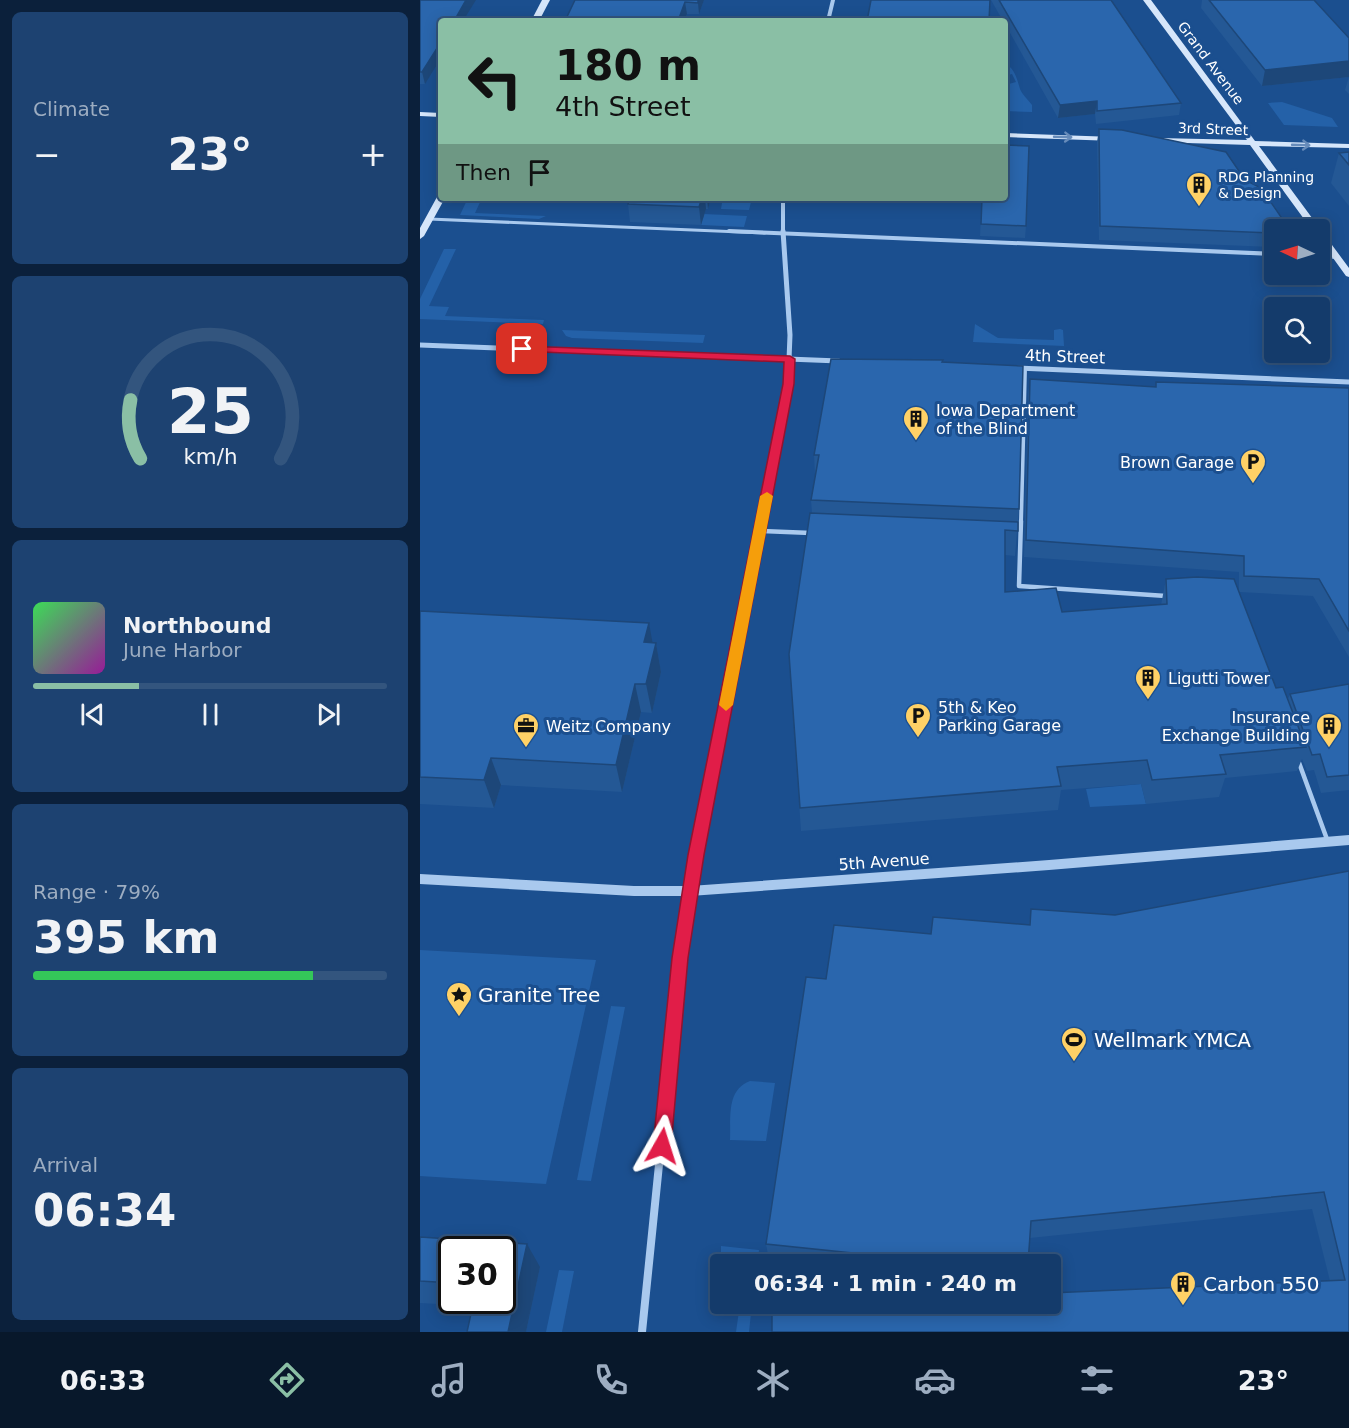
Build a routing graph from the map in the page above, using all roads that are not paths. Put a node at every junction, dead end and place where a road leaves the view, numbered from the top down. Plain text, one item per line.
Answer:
1 (546, 0) edge
2 (833, 0) edge
3 (1147, 0) edge
4 (537, 18) edge
5 (829, 18) edge
6 (420, 114) edge
7 (438, 115) edge
8 (1008, 135) edge
9 (1128, 139) edge
10 (1149, 140) edge
11 (1254, 144) junction
12 (1349, 146) edge
13 (439, 201) edge
14 (783, 201) edge
15 (429, 219) junction
16 (1309, 219) edge
17 (783, 234) junction
18 (420, 236) edge
19 (1330, 248) edge
20 (1264, 254) edge
21 (1330, 257) edge
22 (1337, 257) junction
23 (1349, 274) edge
24 (420, 345) edge
25 (790, 359) junction
26 (850, 361) edge
27 (1013, 368) edge
28 (1025, 368) junction
29 (1349, 382) edge
30 (760, 531) junction
31 (815, 534) edge
32 (1009, 543) edge
33 (1020, 543) junction
34 (1169, 596) edge
35 (1296, 755) edge
36 (1349, 840) edge
37 (1328, 842) junction
38 (420, 879) edge
39 (690, 891) junction
40 (642, 1332) edge

1 - 4 main road
2 - 5 street
3 - 11 main road, Grand Avenue
6 - 7 main road
8 -> 9 main road
10 - 11 main road, 3rd Street
11 -> 12 main road, 3rd Street
11 - 16 main road, Grand Avenue
13 - 15 main road
14 - 17 street
15 - 17 lane
15 - 18 main road
17 - 20 lane
17 - 25 street
19 - 22 main road
21 - 22 lane
22 - 23 main road
24 - 25 street
25 - 26 street
25 - 30 street
27 - 28 street, 4th Street
28 - 29 street, 4th Street
28 - 33 lane
30 - 31 lane
30 - 39 street
32 - 33 lane
33 - 34 lane
35 - 37 lane
36 - 37 street, 5th Avenue
37 - 39 street, 5th Avenue
38 - 39 street, 5th Avenue
39 - 40 street

